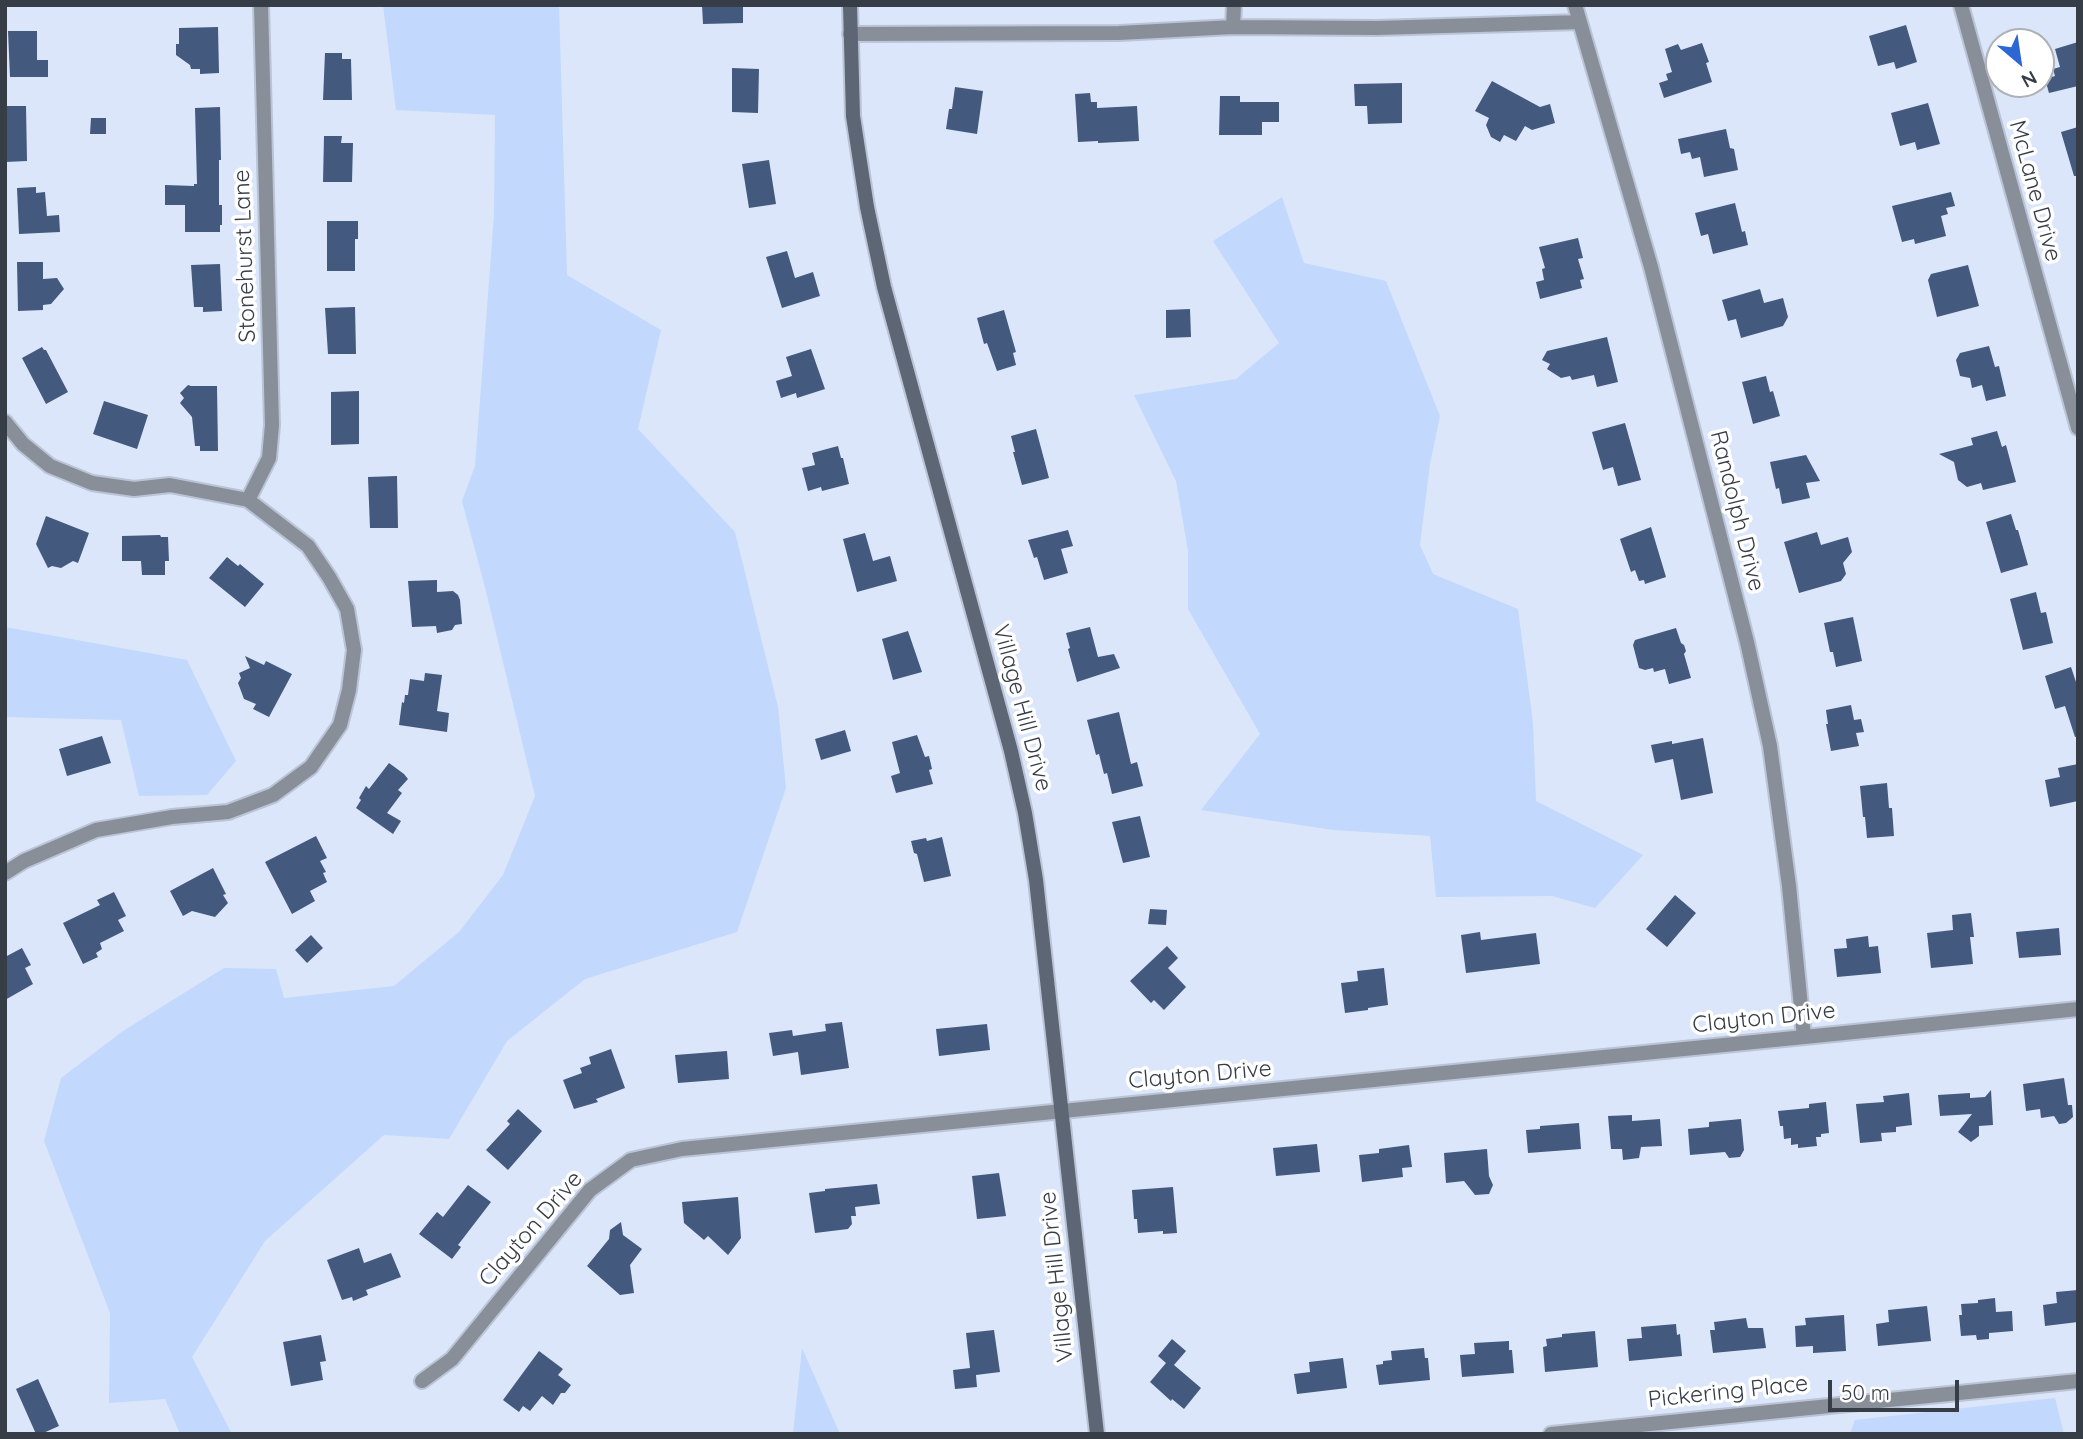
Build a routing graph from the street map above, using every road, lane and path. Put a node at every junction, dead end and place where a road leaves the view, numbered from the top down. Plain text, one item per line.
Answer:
1 (261, 5) edge
2 (850, 5) edge
3 (1234, 5) edge
4 (1575, 5) edge
5 (1961, 5) edge
6 (1580, 22) junction
7 (1233, 27) junction
8 (850, 34) junction
9 (5, 422) edge
10 (2078, 428) edge
11 (248, 500) junction
12 (5, 873) edge
13 (2078, 1009) edge
14 (1804, 1037) junction
15 (1062, 1111) junction
16 (422, 1381) dead end
17 (2078, 1381) edge
18 (1097, 1434) edge
19 (1550, 1434) edge

1 - 11 street, Stonehurst Lane
2 - 8 street, Village Hill Drive
3 - 7 street
4 - 6 street, Randolph Drive
5 - 10 street, McLane Drive
6 - 7 street
6 - 14 street, Randolph Drive
7 - 8 street
8 - 15 street, Village Hill Drive
9 - 11 street
11 - 12 street
13 - 14 street, Clayton Drive
14 - 15 street, Clayton Drive
15 - 16 street, Clayton Drive
15 - 18 street, Village Hill Drive
17 - 19 street, Pickering Place

